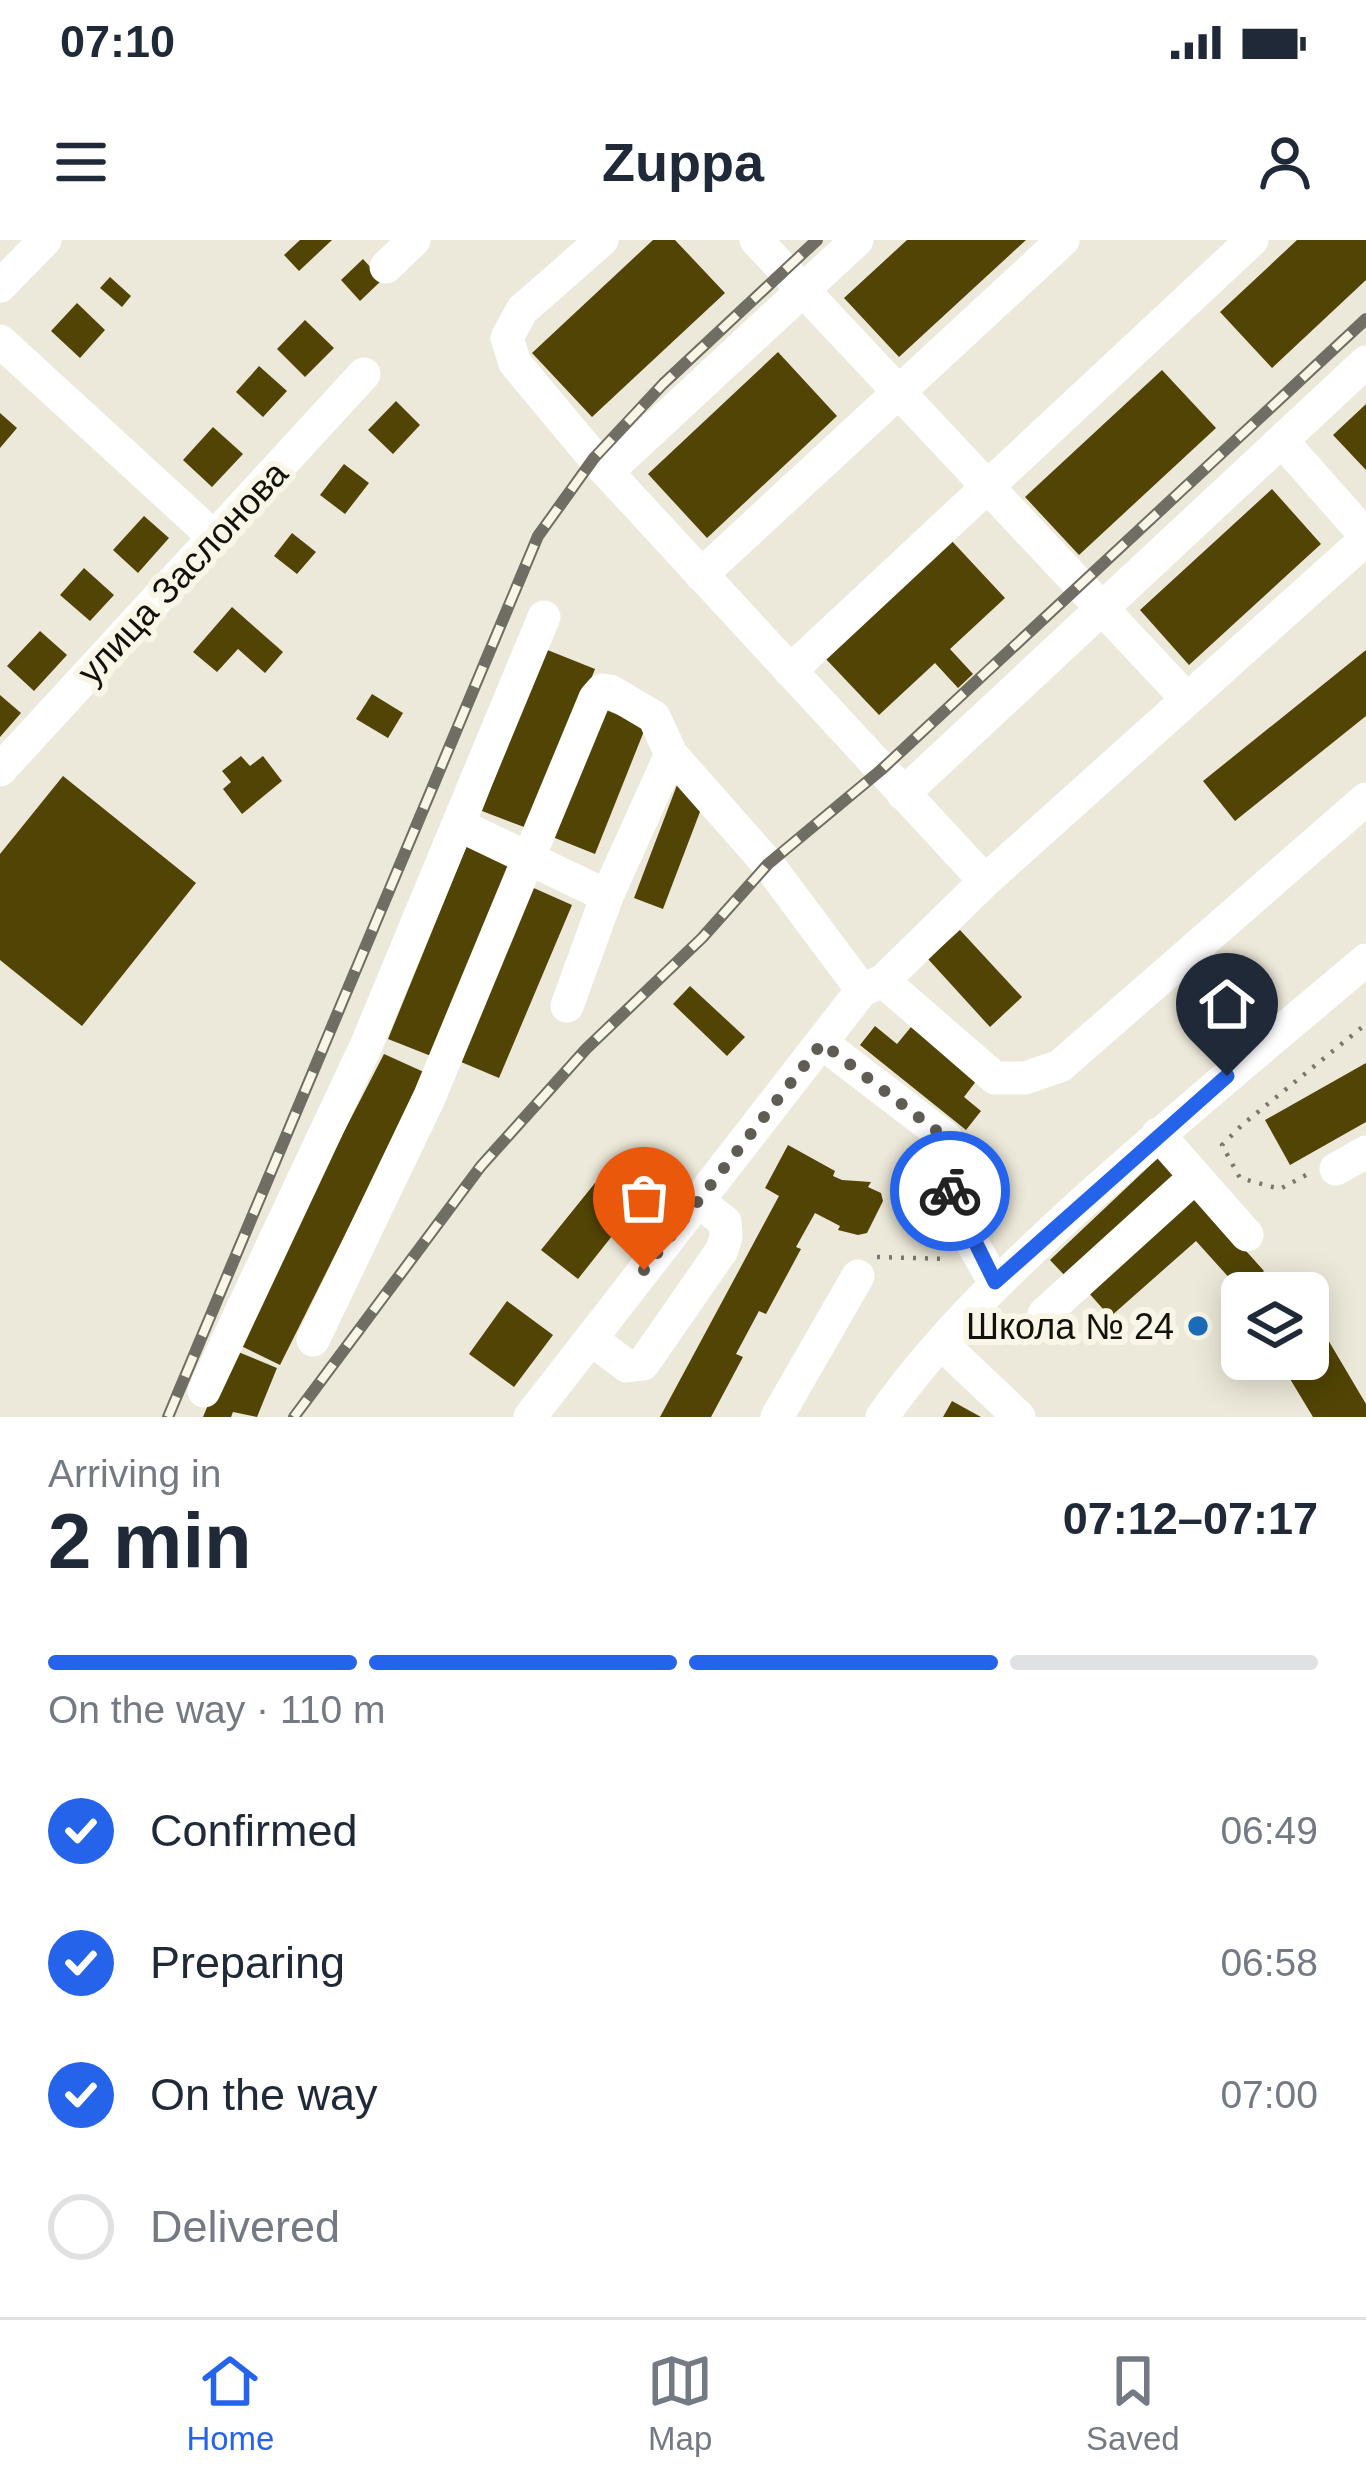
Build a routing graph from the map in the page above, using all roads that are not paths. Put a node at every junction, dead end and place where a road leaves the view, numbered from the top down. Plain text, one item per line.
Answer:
1 (45, 240) edge
2 (414, 240) edge
3 (602, 240) edge
4 (756, 240) edge
5 (857, 240) edge
6 (1063, 240) edge
7 (1252, 240) edge
8 (386, 267) dead end
9 (0, 286) edge
10 (803, 290) junction
11 (0, 341) edge
12 (1366, 362) edge
13 (364, 374) dead end
14 (899, 392) junction
15 (1282, 441) junction
16 (607, 472) junction
17 (988, 487) junction
18 (1366, 537) edge
19 (215, 538) junction
20 (701, 575) junction
21 (1102, 608) junction
22 (544, 617) dead end
23 (790, 671) junction
24 (1187, 699) junction
25 (671, 754) junction
26 (0, 770) edge
27 (903, 794) junction
28 (1366, 799) edge
29 (459, 825) junction
30 (530, 860) junction
31 (985, 881) junction
32 (608, 896) junction
33 (1366, 960) edge
34 (872, 986) junction
35 (567, 1006) dead end
36 (822, 1043) junction
37 (1158, 1134) junction
38 (1366, 1152) edge
39 (1336, 1169) road end
40 (1195, 1177) junction
41 (698, 1201) junction
42 (1247, 1235) dead end
43 (861, 1267) road end
44 (990, 1273) junction
45 (1044, 1314) dead end
46 (590, 1339) junction
47 (313, 1340) dead end
48 (941, 1343) junction
49 (205, 1391) dead end
50 (530, 1417) edge
51 (777, 1417) edge
52 (882, 1417) edge
53 (1019, 1417) edge

1 - 9 street
2 - 8 street
3 - 16 street
4 - 10 street
5 - 10 street
6 - 14 street
7 - 17 street
10 - 14 street
10 - 16 street
11 - 19 street
12 - 15 street
13 - 19 street, улица Заслонова
14 - 17 street
14 - 20 street
15 - 18 street
15 - 21 street
16 - 20 street
17 - 21 street
17 - 23 street
18 - 24 street
19 - 26 street, улица Заслонова
20 - 23 street
21 - 24 street
21 - 27 street
22 - 29 street
23 - 27 street
24 - 31 street
25 - 30 street
25 - 32 street
25 - 34 street
27 - 31 street
28 - 34 street
29 - 30 street
29 - 49 street
30 - 32 street
30 - 47 street
31 - 34 street
32 - 35 street
33 - 37 street
34 - 36 street
36 - 41 street
36 - 44 street
37 - 40 street
37 - 44 street
38 - 39 street
40 - 42 street
40 - 45 street
41 - 46 street
41 - 46 street
43 - 51 street
44 - 48 street
46 - 50 street
48 - 52 street
48 - 53 street

